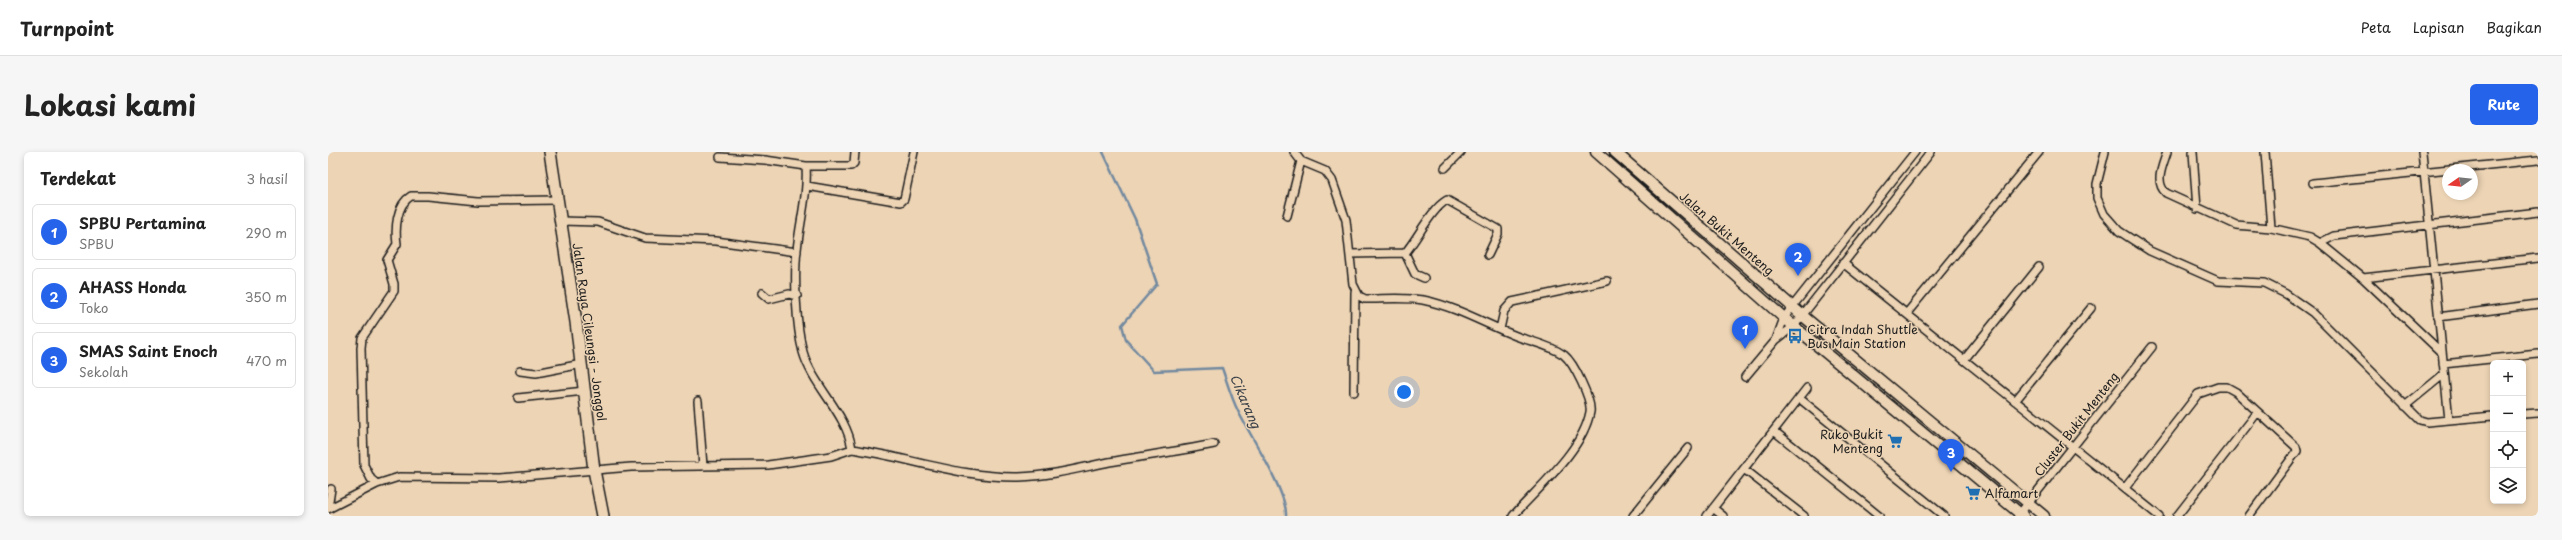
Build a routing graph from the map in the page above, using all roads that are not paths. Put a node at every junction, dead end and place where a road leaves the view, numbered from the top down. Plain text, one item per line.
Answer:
1 (550, 152) edge
2 (855, 152) edge
3 (914, 152) edge
4 (1294, 152) edge
5 (1461, 152) edge
6 (1596, 152) edge
7 (1615, 152) edge
8 (1915, 152) edge
9 (1930, 152) edge
10 (2039, 152) edge
11 (2105, 152) edge
12 (2167, 152) edge
13 (2193, 152) edge
14 (2265, 152) edge
15 (2422, 152) edge
16 (720, 157) dead end
17 (1301, 160) junction
18 (2538, 160) edge
19 (806, 166) junction
20 (1445, 168) dead end
21 (2424, 172) junction
22 (2312, 183) dead end
23 (807, 186) junction
24 (558, 200) junction
25 (2197, 209) junction
26 (2538, 212) edge
27 (1287, 216) dead end
28 (561, 221) junction
29 (2429, 224) junction
30 (2271, 228) junction
31 (2320, 243) junction
32 (796, 252) junction
33 (1405, 253) junction
34 (1350, 254) junction
35 (1488, 255) dead end
36 (2538, 258) edge
37 (1843, 263) junction
38 (2039, 266) dead end
39 (2434, 270) junction
40 (1424, 278) dead end
41 (2363, 278) junction
42 (1607, 282) dead end
43 (1355, 292) junction
44 (762, 293) dead end
45 (798, 296) junction
46 (2538, 304) edge
47 (1792, 307) junction
48 (2091, 308) dead end
49 (1907, 313) junction
50 (1803, 316) junction
51 (2438, 317) junction
52 (1784, 318) junction
53 (1794, 326) junction
54 (1500, 329) junction
55 (1776, 340) junction
56 (2152, 347) dead end
57 (2442, 353) junction
58 (2538, 354) edge
59 (1964, 360) junction
60 (582, 364) junction
61 (2443, 364) junction
62 (520, 371) dead end
63 (2444, 374) junction
64 (1745, 377) dead end
65 (1807, 388) dead end
66 (585, 391) junction
67 (1354, 392) dead end
68 (518, 398) dead end
69 (1799, 398) junction
70 (698, 401) dead end
71 (2015, 401) junction
72 (2405, 406) junction
73 (2257, 413) junction
74 (2538, 413) edge
75 (2526, 414) edge
76 (2490, 416) edge
77 (2449, 420) junction
78 (1774, 431) junction
79 (1214, 444) dead end
80 (2072, 446) junction
81 (1688, 448) dead end
82 (852, 449) junction
83 (703, 466) junction
84 (1744, 469) junction
85 (594, 470) junction
86 (377, 484) junction
87 (2125, 488) junction
88 (332, 489) dead end
89 (2028, 503) junction
90 (328, 508) edge
91 (1713, 508) junction
92 (2020, 515) edge
93 (603, 516) edge
94 (1513, 516) edge
95 (1633, 516) edge
96 (1707, 516) edge
97 (1723, 516) edge
98 (1804, 516) edge
99 (1879, 516) edge
100 (1944, 516) edge
101 (2044, 516) edge
102 (2160, 516) edge
103 (2177, 516) edge
104 (2249, 516) edge

1 - 24 main road, Jalan Raya Cileungsi - Jonggol
2 - 19 street
3 - 23 street
4 - 17 street
5 - 20 street
6 - 52 street
7 - 47 street, Jalan Bukit Menteng
8 - 47 street
9 - 37 street
10 - 49 street
11 - 72 street
12 - 25 street
13 - 25 street
14 - 30 street
15 - 21 street
16 - 19 street
17 - 27 street
17 - 34 street
18 - 21 street
19 - 23 street
21 - 22 street
21 - 29 street
23 - 32 street
24 - 28 main road, Jalan Raya Cileungsi - Jonggol
24 - 86 street
25 - 30 street
26 - 29 street
28 - 32 street
28 - 60 main road, Jalan Raya Cileungsi - Jonggol
29 - 31 street
29 - 39 street
30 - 31 street
31 - 41 street
32 - 45 street
33 - 34 street
33 - 35 street
33 - 40 street
34 - 43 street
36 - 39 street
37 - 49 street
37 - 50 street
38 - 59 street
39 - 41 street
39 - 51 street
41 - 57 street
42 - 54 street
43 - 54 street
43 - 67 street
44 - 45 street
45 - 82 street
46 - 51 street
47 - 50 street, Jalan Bukit Menteng
47 - 52 street
48 - 71 street
49 - 59 street
50 - 53 street
50 - 89 street, Jalan Bukit Menteng
51 - 57 street
52 - 53 street
52 - 55 street
53 - 55 street
53 - 92 street
54 - 94 street
55 - 64 street
56 - 80 street, Cluster Bukit Menteng
57 - 61 street
58 - 61 street
59 - 71 street
60 - 62 street
60 - 66 main road, Jalan Raya Cileungsi - Jonggol
61 - 63 street
63 - 72 street
63 - 77 street
65 - 69 street
66 - 68 street
66 - 85 main road, Jalan Raya Cileungsi - Jonggol
69 - 78 street
69 - 100 street
70 - 83 street
71 - 80 street
72 - 77 street
73 - 87 street
73 - 103 street
73 - 104 street
74 - 75 street
76 - 77 street
78 - 84 street
78 - 99 street
79 - 82 street
80 - 87 street
80 - 89 street, Cluster Bukit Menteng
81 - 95 street
82 - 83 street
83 - 85 street
84 - 91 street
84 - 98 street
85 - 86 street
85 - 93 main road, Jalan Raya Cileungsi - Jonggol
86 - 90 street
87 - 102 street
88 - 90 street
89 - 92 street, Cluster Bukit Menteng
89 - 101 street, Jalan Bukit Menteng
91 - 96 street
91 - 97 street

